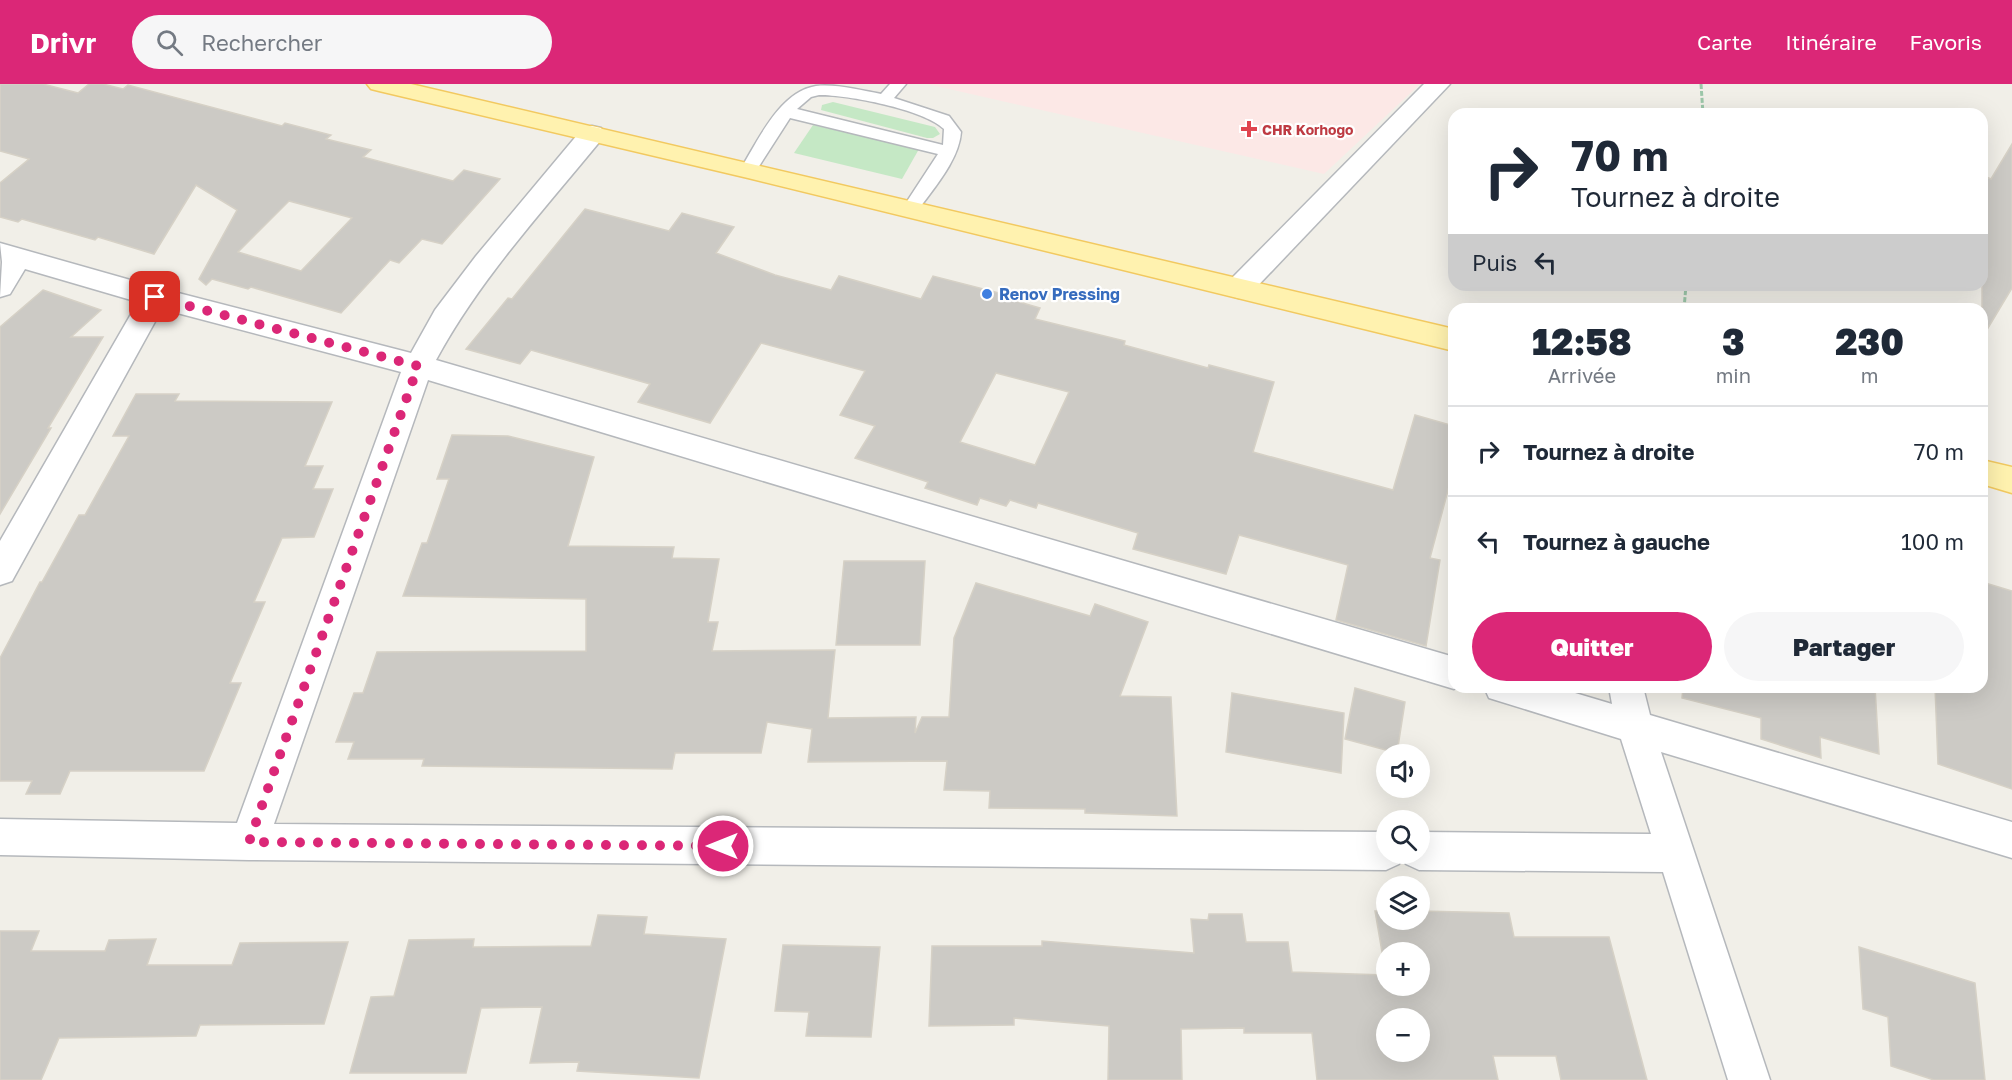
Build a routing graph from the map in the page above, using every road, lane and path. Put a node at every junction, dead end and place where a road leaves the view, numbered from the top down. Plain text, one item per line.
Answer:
1 (379, 84) edge
2 (898, 84) edge
3 (1438, 84) edge
4 (1701, 84) edge
5 (883, 101) junction
6 (1703, 108) edge
7 (788, 112) junction
8 (592, 134) junction
9 (947, 152) junction
10 (748, 170) junction
11 (910, 209) junction
12 (10, 254) edge
13 (0, 286) edge
14 (1239, 288) junction
15 (155, 297) junction
16 (1448, 339) edge
17 (418, 366) junction
18 (1988, 474) edge
19 (2012, 480) edge
20 (0, 571) edge
21 (1448, 671) edge
22 (1521, 693) edge
23 (1627, 693) edge
24 (1635, 727) junction
25 (0, 837) edge
26 (2012, 840) edge
27 (249, 842) junction
28 (1376, 851) edge
29 (1430, 851) edge
30 (1676, 853) junction
31 (1749, 1080) edge

1 - 8 main road
2 - 5 lane
3 - 14 street
4 - 6 path
5 - 7 lane
5 - 9 lane
7 - 9 lane
7 - 10 lane
8 - 10 main road
8 - 17 street
9 - 11 lane
10 - 11 main road
11 - 14 main road
12 - 13 street
12 - 15 street
14 - 16 main road
15 - 17 street
15 - 20 street
17 - 21 street
17 - 27 street
18 - 19 main road
22 - 24 street
23 - 24 street
24 - 26 street
24 - 30 street
25 - 27 street
27 - 28 street
29 - 30 street
30 - 31 street

